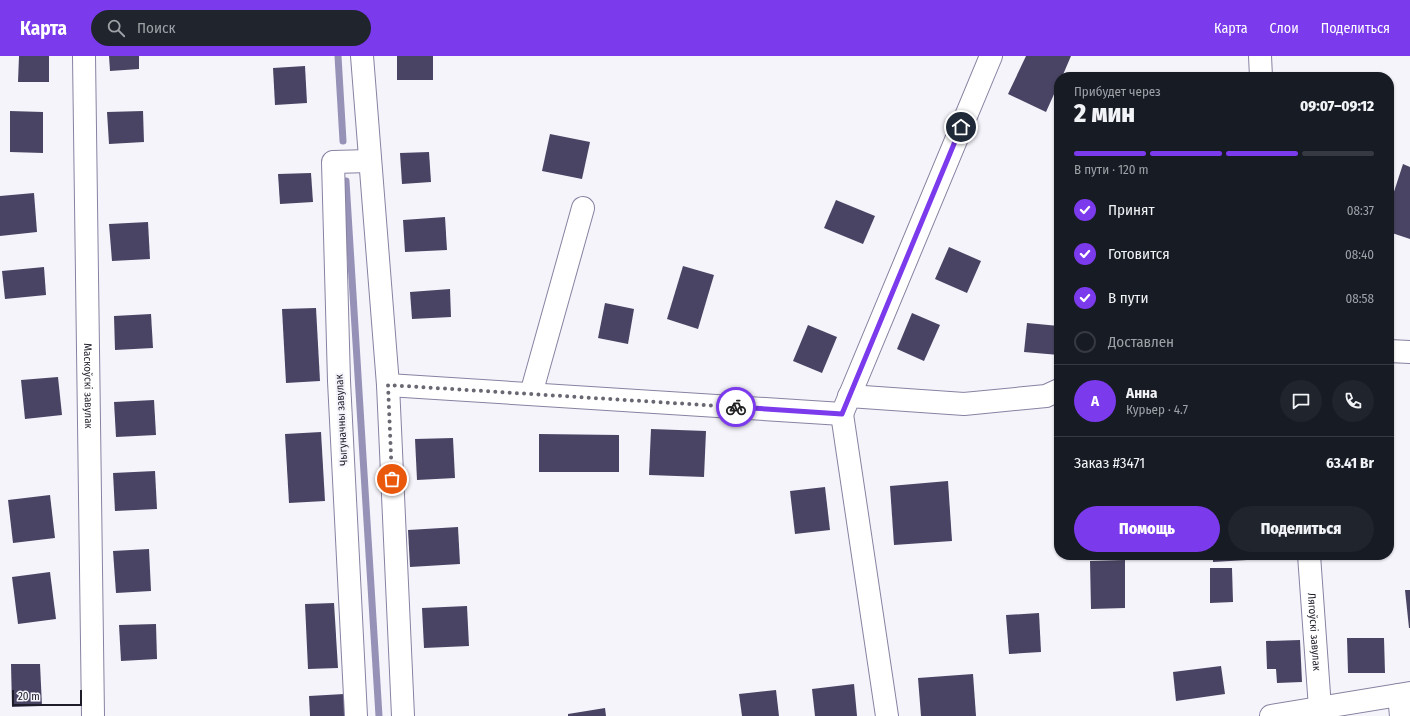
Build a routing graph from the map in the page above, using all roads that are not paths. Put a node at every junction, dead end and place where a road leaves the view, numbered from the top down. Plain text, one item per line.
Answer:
1 (84, 56) edge
2 (362, 56) edge
3 (991, 56) edge
4 (1260, 56) edge
5 (1261, 72) edge
6 (370, 161) junction
7 (583, 208) dead end
8 (1394, 351) edge
9 (1410, 352) edge
10 (388, 385) junction
11 (1054, 392) edge
12 (531, 394) junction
13 (845, 405) junction
14 (1309, 560) edge
15 (1404, 694) edge
16 (1320, 708) junction
17 (93, 716) edge
18 (356, 716) edge
19 (404, 716) edge
20 (887, 716) edge
21 (1271, 716) edge
22 (1401, 716) edge

1 - 17 street, Маскоўскі завулак
2 - 6 street
3 - 13 street
4 - 5 street
6 - 10 street
6 - 18 street, Чыгуначны завулак
7 - 12 street
8 - 9 street
10 - 12 street
10 - 19 street
11 - 13 street
12 - 13 street
13 - 20 street
14 - 16 street, Лягоўскі завулак
15 - 16 street
15 - 22 street
16 - 21 street

